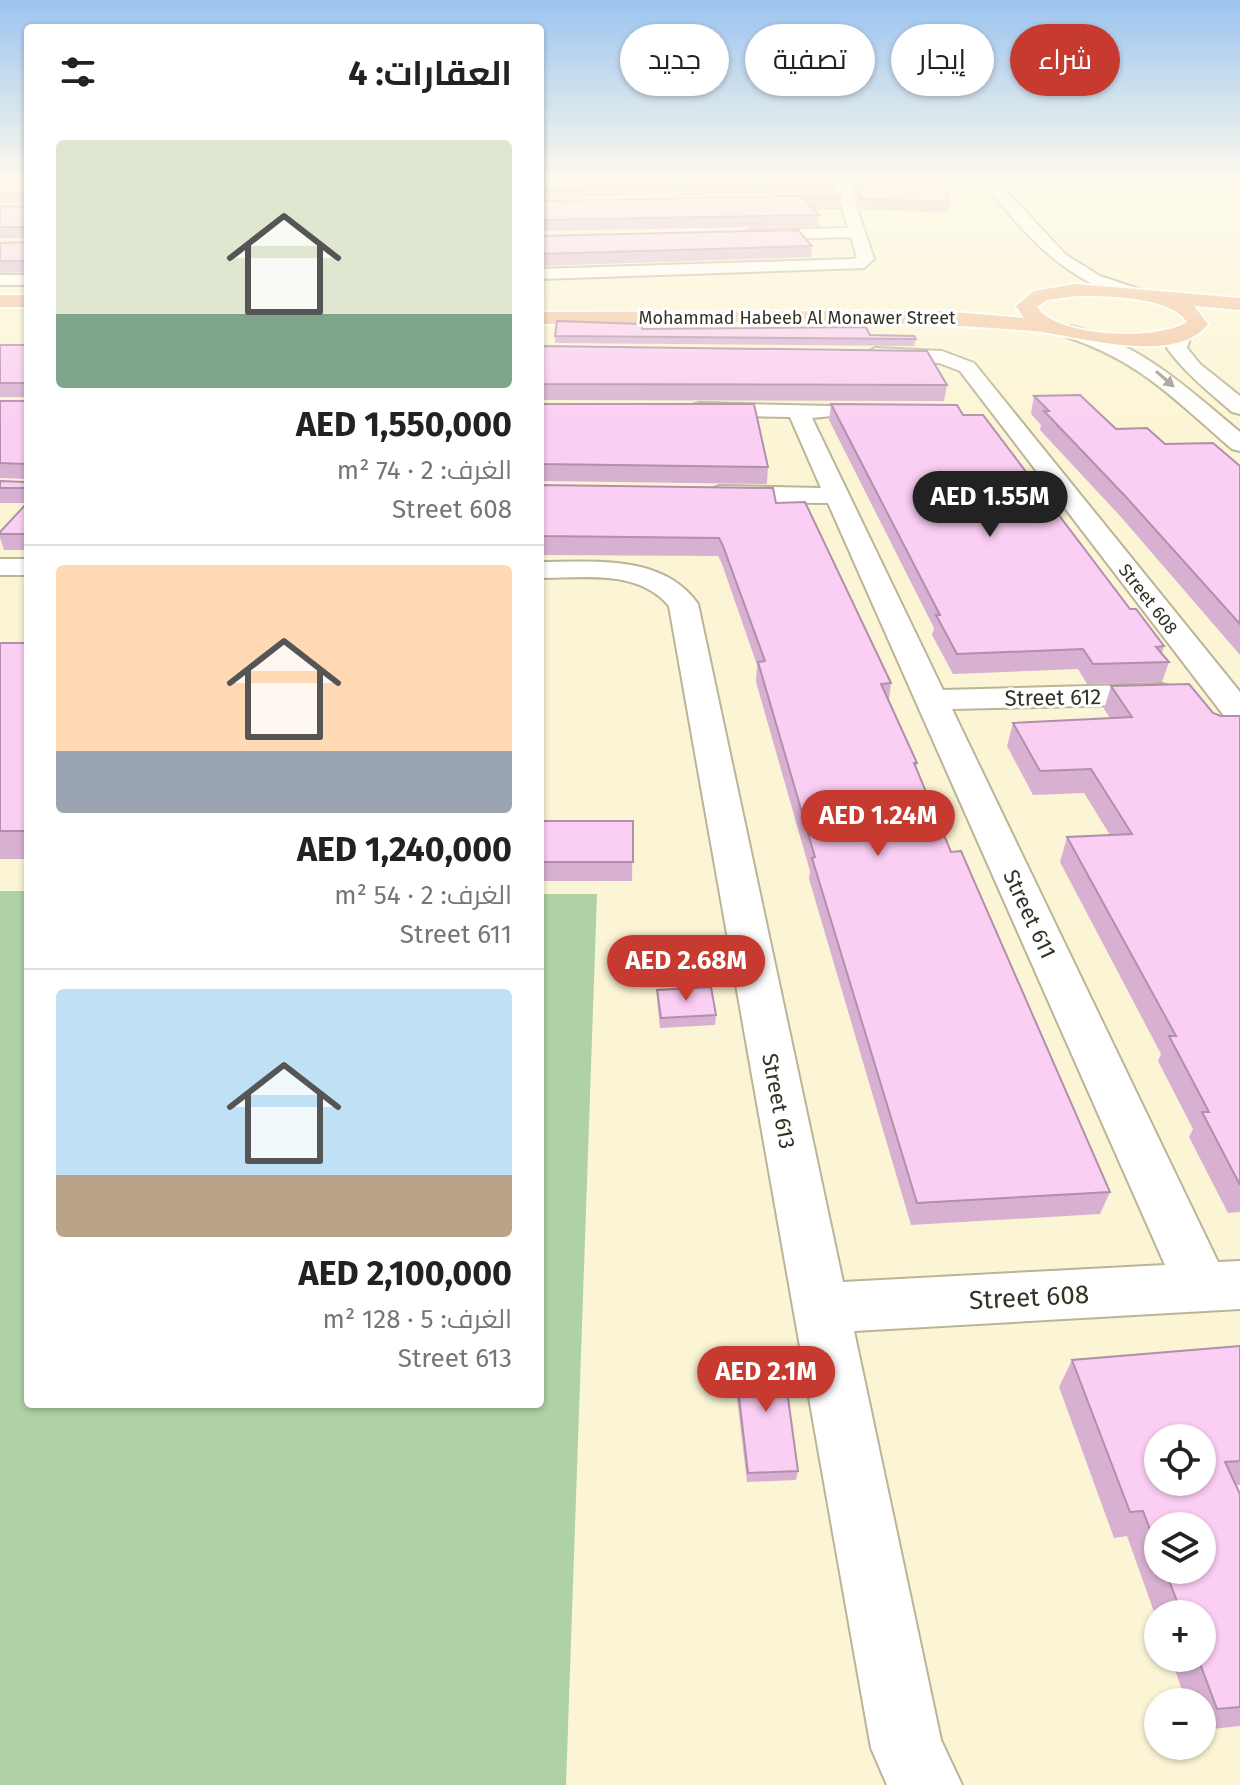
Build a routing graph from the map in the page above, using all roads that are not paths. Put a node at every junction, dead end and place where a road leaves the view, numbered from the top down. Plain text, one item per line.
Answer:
1 (860, 261) edge
2 (1065, 261) edge
3 (544, 274) edge
4 (0, 280) edge
5 (24, 280) edge
6 (1040, 290) junction
7 (1143, 295) junction
8 (544, 300) edge
9 (0, 301) edge
10 (24, 301) edge
11 (1240, 304) edge
12 (0, 318) edge
13 (24, 318) edge
14 (544, 318) edge
15 (1240, 321) edge
16 (1190, 329) junction
17 (1062, 330) junction
18 (851, 354) edge
19 (1240, 407) edge
20 (676, 410) edge
21 (798, 411) junction
22 (844, 411) edge
23 (968, 411) edge
24 (1000, 411) junction
25 (1240, 444) edge
26 (696, 494) edge
27 (837, 496) junction
28 (0, 567) edge
29 (24, 567) edge
30 (544, 570) edge
31 (931, 700) junction
32 (1231, 703) edge
33 (1221, 1286) edge
34 (819, 1308) junction
35 (911, 1773) edge

1 - 3 street
2 - 7 street
4 - 5 street
6 - 7 main road, Mohammad Habeeb Al Monawer Street
6 - 8 main road, Mohammad Habeeb Al Monawer Street
6 - 17 main road
7 - 11 main road
7 - 16 main road
9 - 10 main road
12 - 13 main road
14 - 17 main road, Mohammad Habeeb Al Monawer Street
15 - 16 main road
16 - 17 main road, Mohammad Habeeb Al Monawer Street
16 - 19 street
17 -> 25 street
18 - 24 street, Street 608
20 - 21 street
21 - 22 street
21 - 27 street, Street 611
23 - 24 street
24 - 32 street, Street 608
26 - 27 street
27 - 31 street, Street 611
28 - 29 street
30 - 34 street, Street 613
31 - 32 street, Street 612
31 - 33 street, Street 611
33 - 34 street, Street 608
34 - 35 street, Street 613

